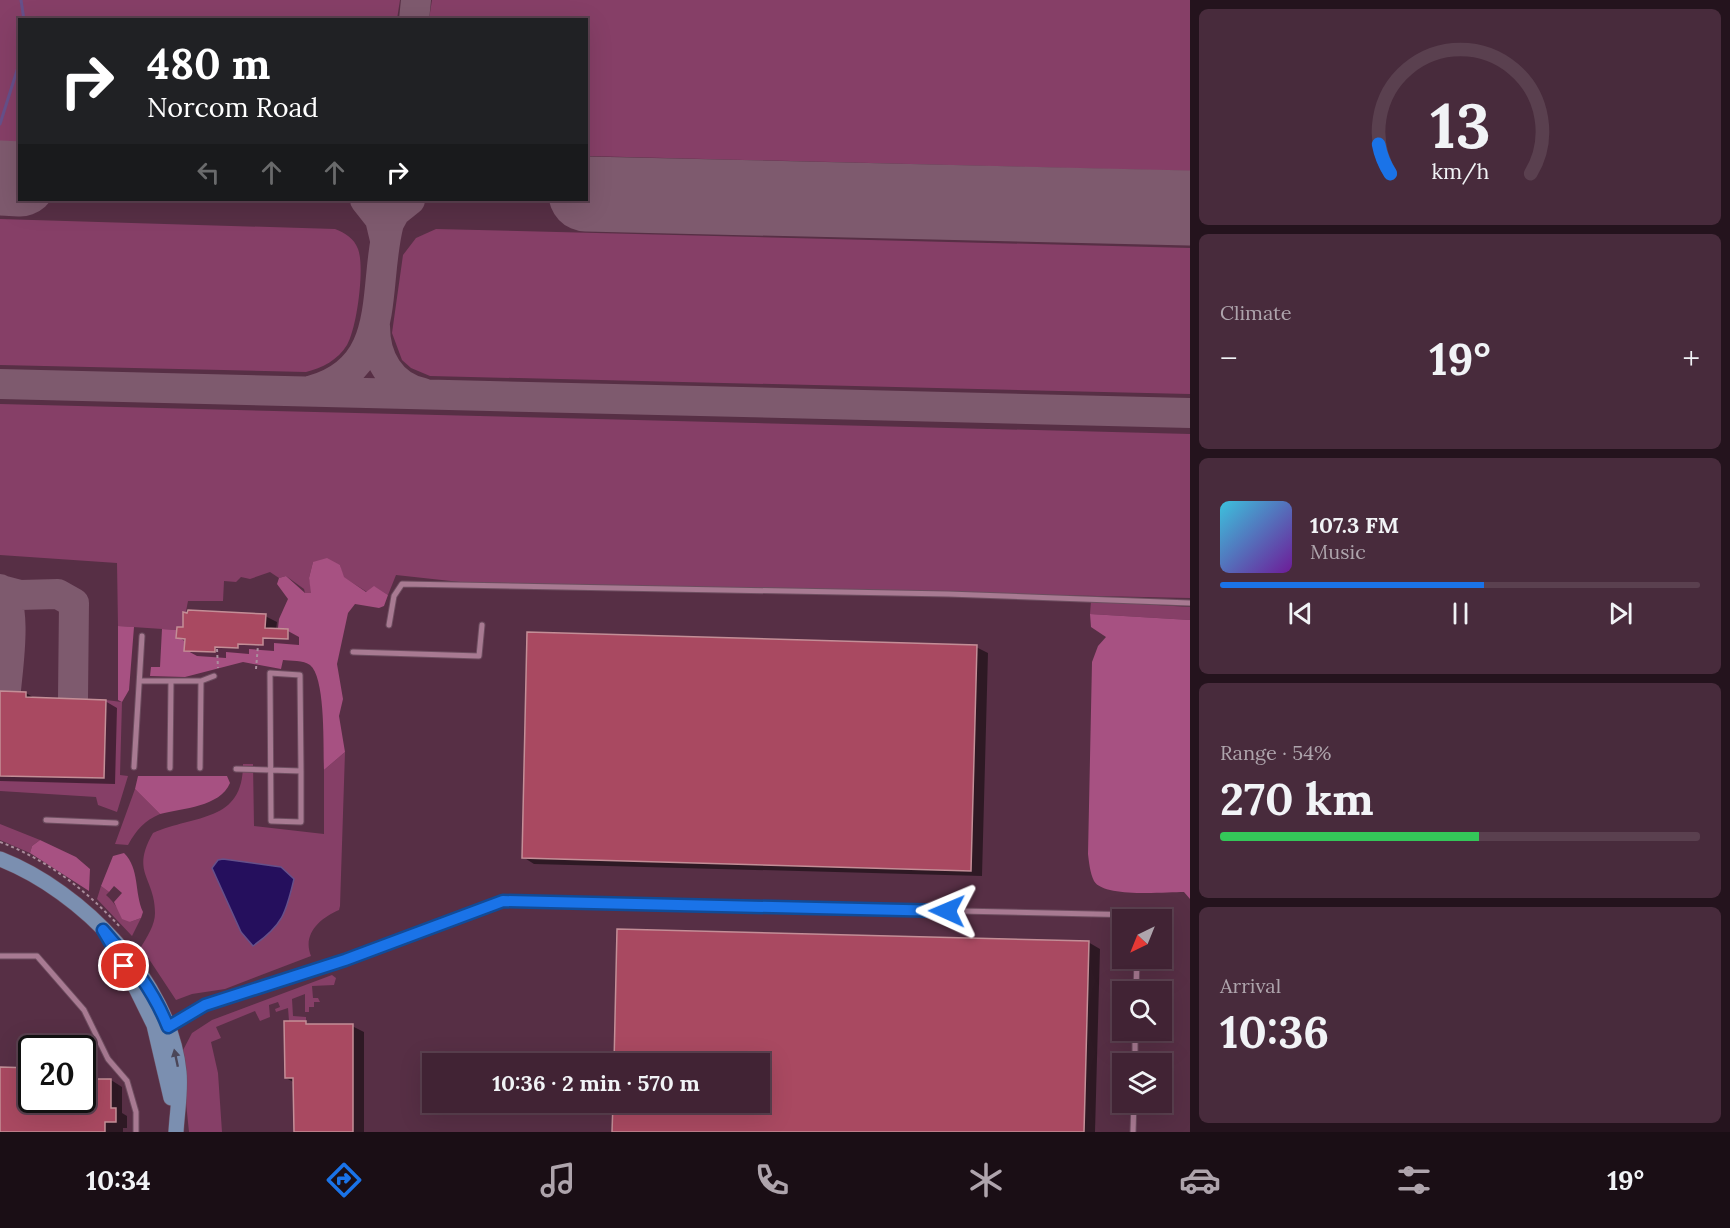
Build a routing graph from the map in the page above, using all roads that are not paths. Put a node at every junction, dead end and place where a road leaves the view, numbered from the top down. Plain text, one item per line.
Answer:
1 (1190, 603) edge
2 (389, 625) dead end
3 (482, 625) dead end
4 (142, 636) dead end
5 (353, 652) dead end
6 (217, 675) road end
7 (140, 681) junction
8 (171, 681) junction
9 (201, 681) junction
10 (134, 767) dead end
11 (170, 768) dead end
12 (200, 768) dead end
13 (236, 769) dead end
14 (270, 770) junction
15 (301, 771) junction
16 (46, 820) dead end
17 (116, 822) dead end
18 (0, 859) edge
19 (1112, 914) edge
20 (0, 956) edge
21 (162, 1035) junction
22 (1134, 1113) edge
23 (136, 1132) edge
24 (176, 1132) edge
25 (1133, 1132) edge

1 - 2 lane
3 - 5 lane
4 - 7 lane
6 - 9 lane
7 - 8 lane
7 - 10 lane
8 - 9 lane
8 - 11 lane
9 - 12 lane
13 - 14 lane
14 - 15 lane
14 - 15 lane
14 - 15 lane
16 - 17 lane
18 - 21 street
19 - 21 lane
20 - 23 lane
21 - 24 street
22 - 25 lane

